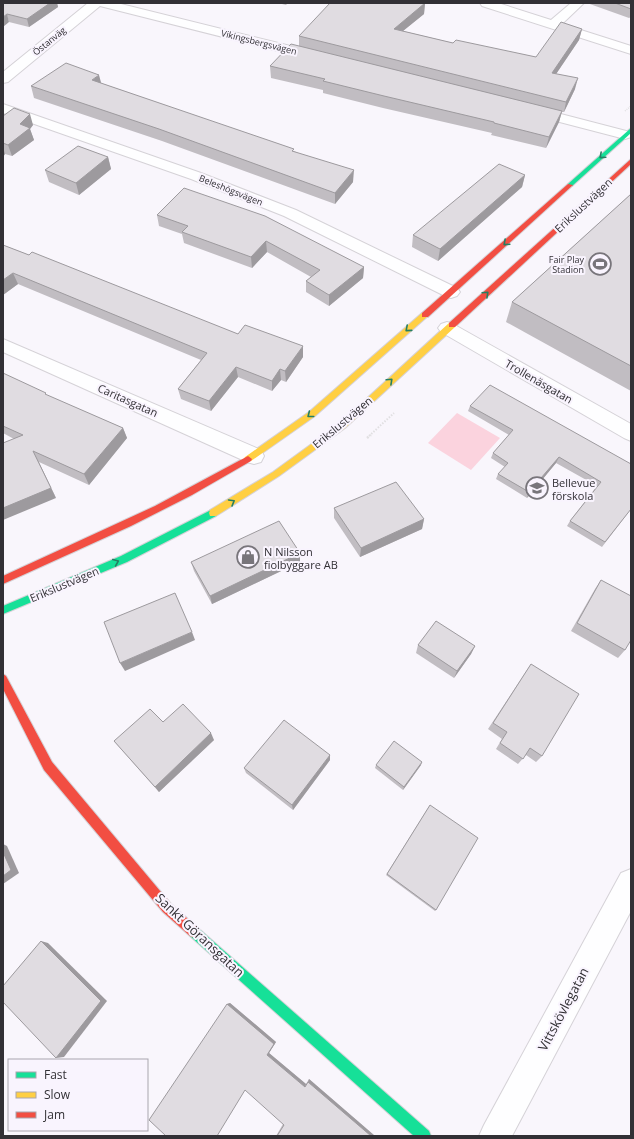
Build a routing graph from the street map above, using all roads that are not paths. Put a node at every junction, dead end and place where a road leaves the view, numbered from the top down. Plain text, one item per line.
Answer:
1 (96, 3) edge
2 (102, 3) edge
3 (486, 3) edge
4 (578, 3) edge
5 (553, 25) junction
6 (631, 50) edge
7 (325, 59) edge
8 (3, 79) edge
9 (517, 107) edge
10 (3, 108) edge
11 (628, 132) edge
12 (631, 161) edge
13 (451, 292) junction
14 (447, 328) junction
15 (3, 345) edge
16 (631, 433) edge
17 (254, 456) junction
18 (3, 580) edge
19 (3, 610) edge
20 (3, 679) edge
21 (631, 883) edge
22 (424, 1136) edge
23 (495, 1136) edge

1 - 8 street, Östanväg
2 - 7 street, Vikingsbergsvägen
3 - 5 street
4 - 5 street
5 - 6 street
9 - 11 street
10 - 13 street, Beleshögsvägen
11 -> 13 street, Erikslustvägen
14 -> 12 street, Erikslustvägen
13 -> 17 street, Erikslustvägen
14 - 16 street, Trollenäsgatan
19 -> 14 street, Erikslustvägen
15 - 17 street, Caritasgatan
17 - 18 street, Erikslustvägen
20 - 22 street, Sankt Göransgatan
21 - 23 street, Vittskövlegatan

